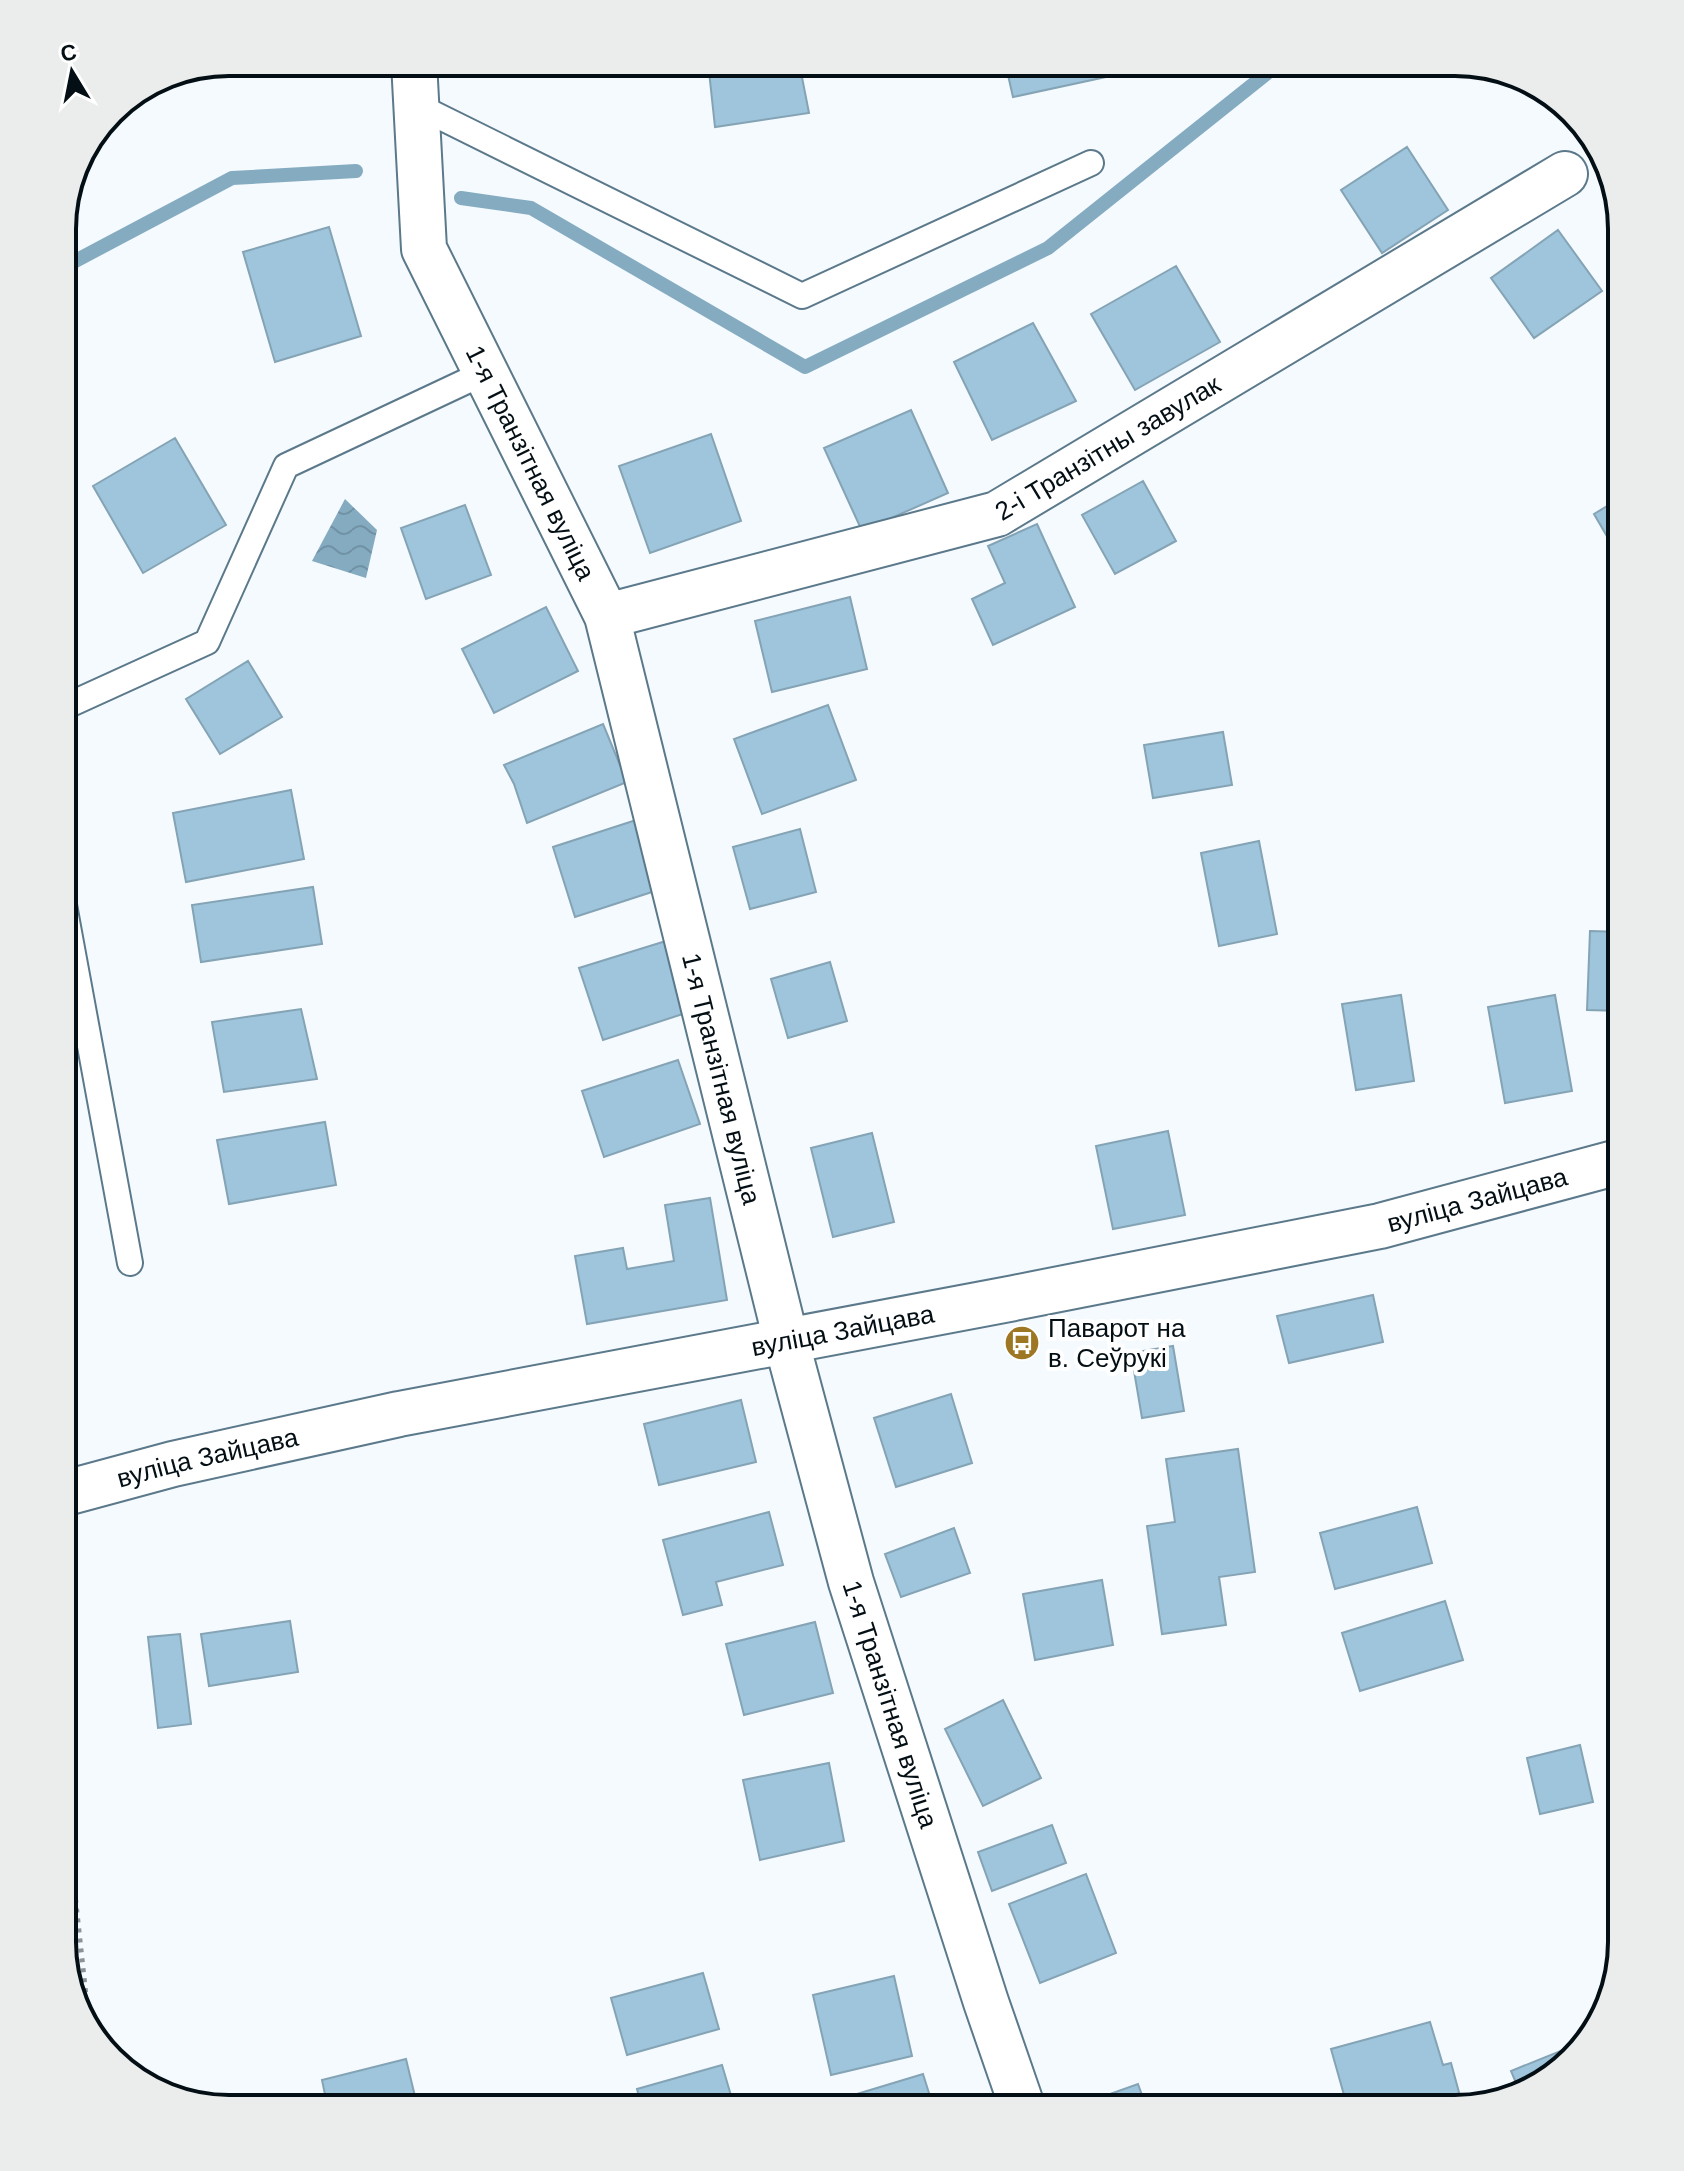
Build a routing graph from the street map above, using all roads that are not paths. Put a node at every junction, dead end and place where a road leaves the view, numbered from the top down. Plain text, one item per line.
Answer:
1 (415, 76) edge
2 (416, 105) junction
3 (1091, 163) dead end
4 (1565, 174) dead end
5 (486, 372) junction
6 (607, 616) junction
7 (76, 702) edge
8 (76, 970) edge
9 (1608, 1165) edge
10 (130, 1263) dead end
11 (786, 1340) junction
12 (76, 1490) edge
13 (1018, 2095) edge

1 - 2 street, 1-я Транзітная вуліца
2 - 3 lane
2 - 5 street, 1-я Транзітная вуліца
4 - 6 street, 2-і Транзітны завулак
5 - 6 street, 1-я Транзітная вуліца
5 - 7 lane
6 - 11 street, 1-я Транзітная вуліца
8 - 10 lane
9 - 11 street, вуліца Зайцава
11 - 12 street, вуліца Зайцава
11 - 13 street, 1-я Транзітная вуліца

